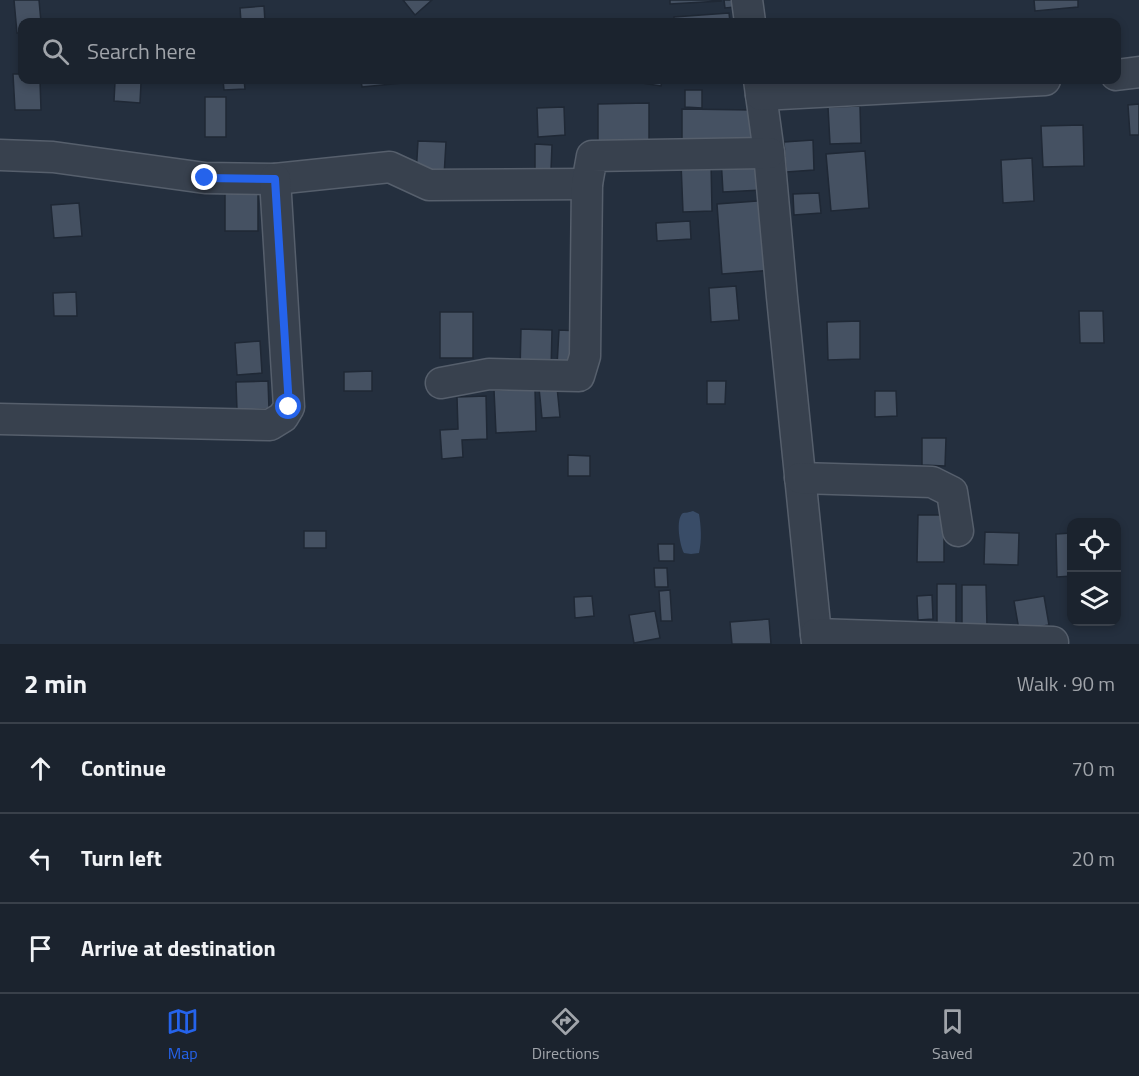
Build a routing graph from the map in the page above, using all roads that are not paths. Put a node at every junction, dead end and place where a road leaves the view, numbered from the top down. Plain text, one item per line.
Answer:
1 (747, 0) edge
2 (749, 18) edge
3 (1139, 72) edge
4 (1121, 74) edge
5 (882, 84) edge
6 (760, 87) edge
7 (769, 153) junction
8 (0, 154) edge
9 (275, 179) junction
10 (587, 184) junction
11 (441, 383) dead end
12 (0, 419) edge
13 (800, 478) junction
14 (958, 531) dead end
15 (816, 639) edge
16 (1053, 642) dead end

1 - 2 street
3 - 4 street
5 - 6 street
6 - 7 street
7 - 10 street
7 - 13 street
8 - 9 street
9 - 10 street
9 - 12 street
10 - 11 street
13 - 14 street
13 - 15 street
15 - 16 street

